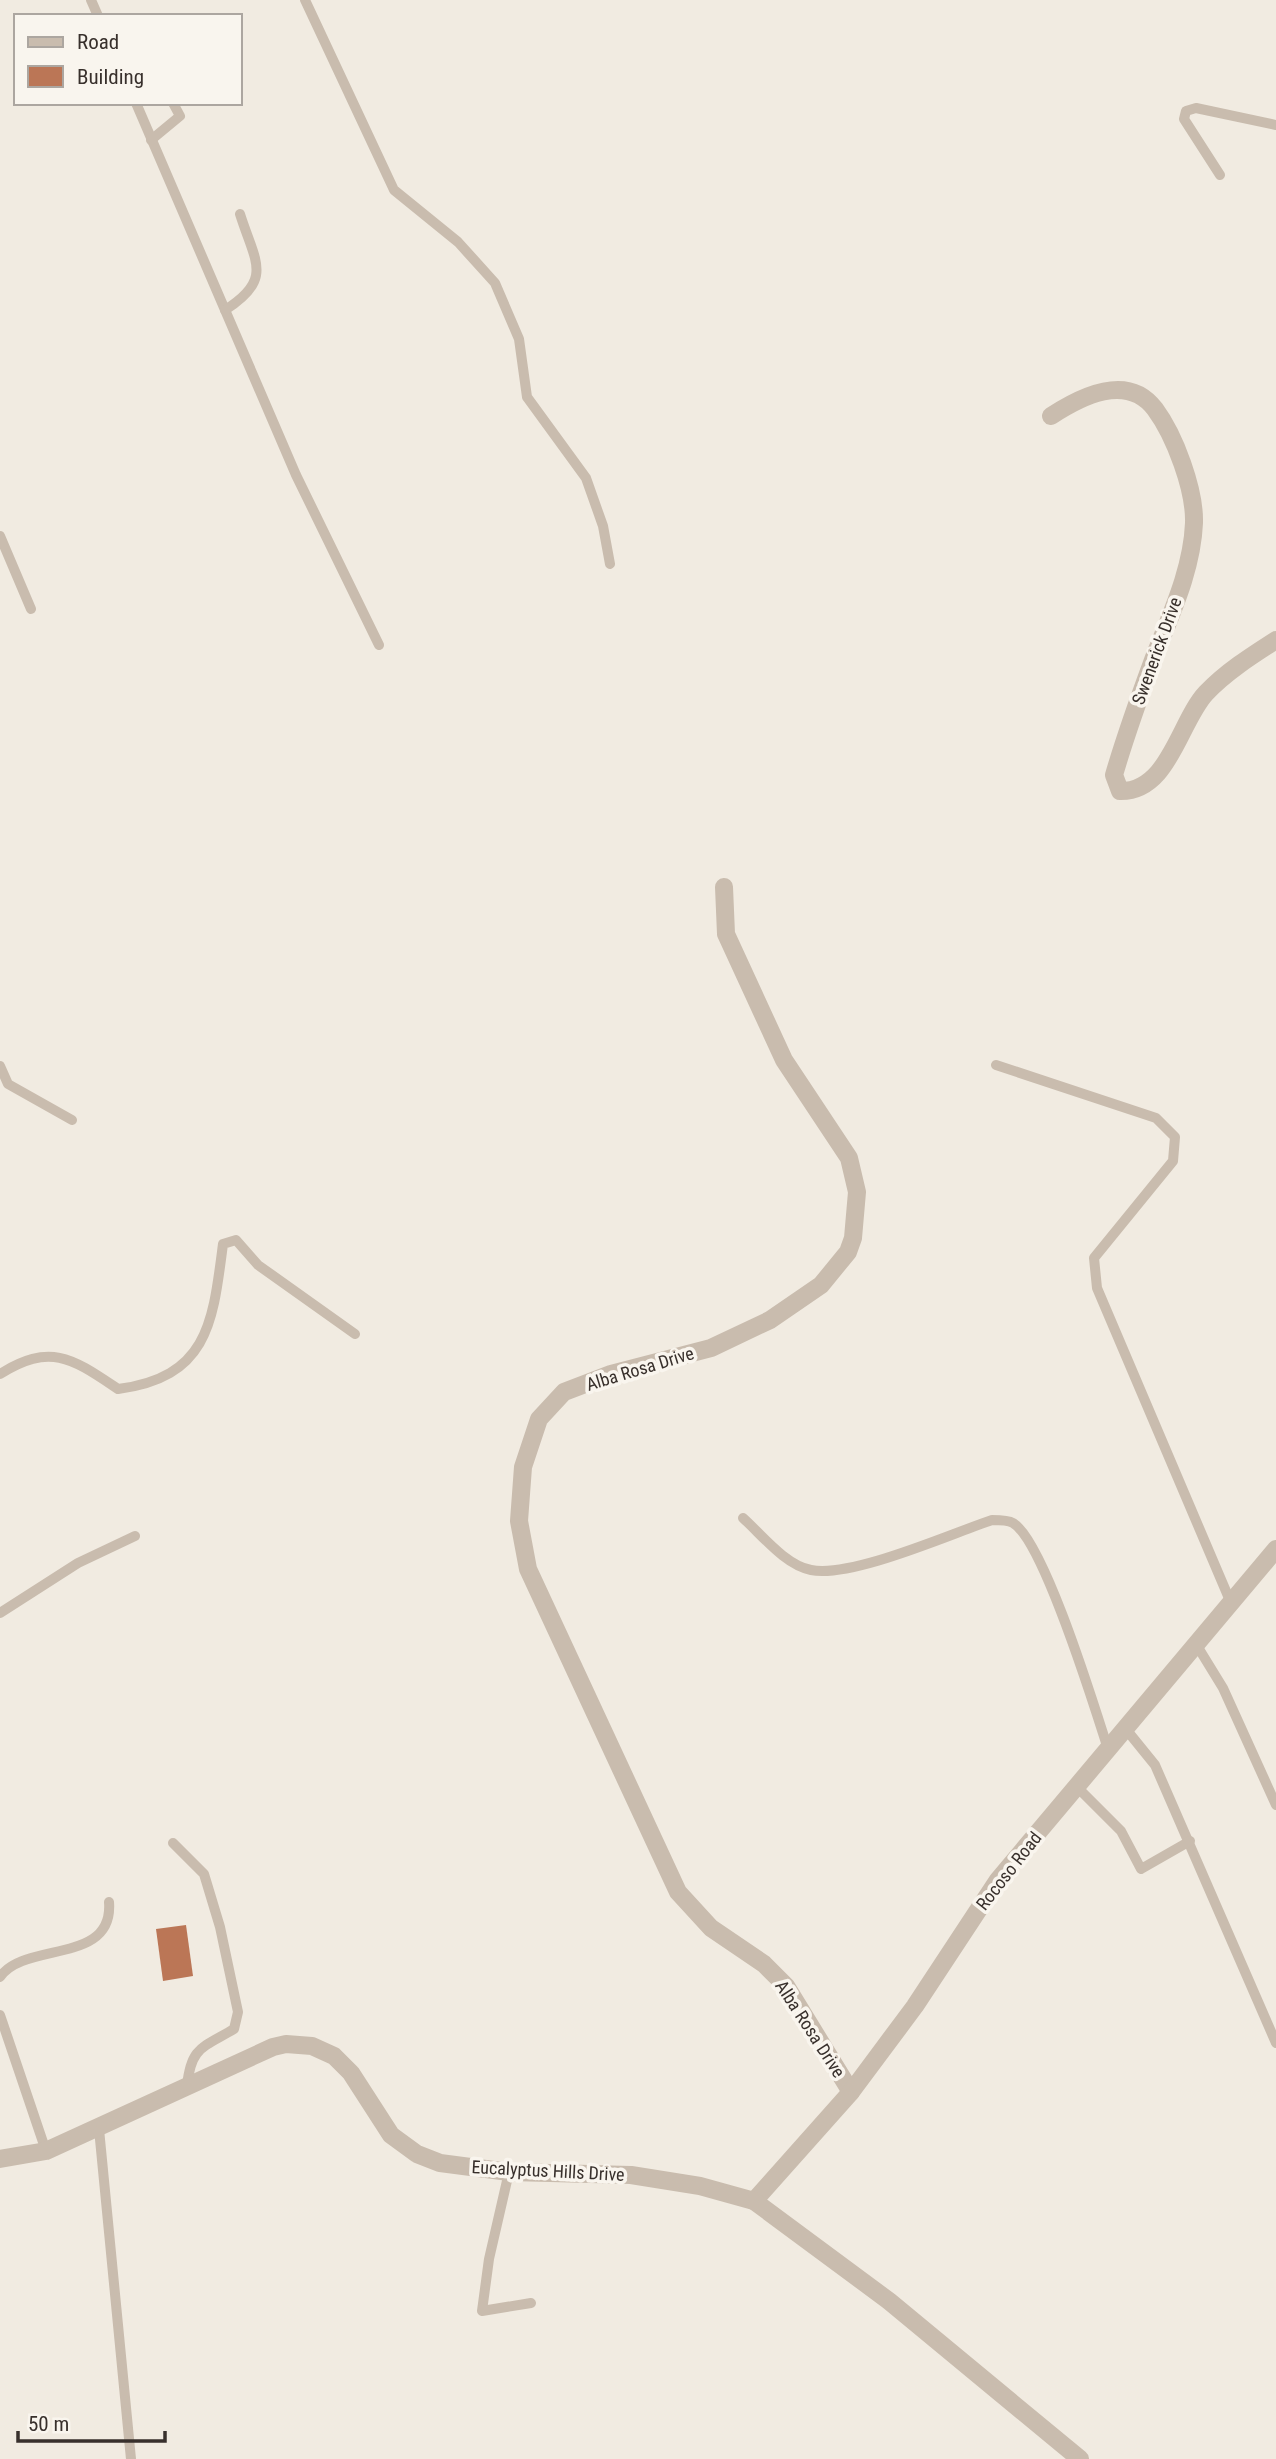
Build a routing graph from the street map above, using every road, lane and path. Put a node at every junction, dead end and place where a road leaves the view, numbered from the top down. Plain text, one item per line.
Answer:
1 (305, 0) edge
2 (136, 105) edge
3 (174, 105) edge
4 (1276, 125) edge
5 (151, 140) junction
6 (1220, 175) dead end
7 (240, 214) dead end
8 (225, 310) junction
9 (1051, 416) dead end
10 (0, 536) edge
11 (610, 564) dead end
12 (31, 609) dead end
13 (1276, 640) edge
14 (379, 645) dead end
15 (724, 887) dead end
16 (996, 1065) dead end
17 (0, 1066) edge
18 (72, 1120) dead end
19 (355, 1334) dead end
20 (0, 1374) edge
21 (743, 1518) dead end
22 (135, 1536) dead end
23 (1276, 1549) edge
24 (1231, 1603) junction
25 (0, 1613) edge
26 (1196, 1644) junction
27 (1125, 1728) junction
28 (1108, 1749) junction
29 (1077, 1788) junction
30 (1276, 1805) edge
31 (1190, 1841) junction
32 (173, 1843) dead end
33 (109, 1902) dead end
34 (0, 1977) edge
35 (0, 2015) edge
36 (1276, 2043) edge
37 (187, 2086) junction
38 (851, 2092) junction
39 (99, 2129) junction
40 (46, 2151) junction
41 (0, 2159) edge
42 (509, 2172) junction
43 (754, 2201) junction
44 (531, 2303) dead end
45 (131, 2459) edge
46 (1080, 2459) edge

1 - 11 lane
2 - 5 lane
3 - 5 lane
4 - 6 lane
5 - 8 lane
7 - 8 lane
8 - 14 lane
9 - 13 street, Swenerick Drive
10 - 12 lane
15 - 38 street, Alba Rosa Drive
16 - 24 lane
17 - 18 lane
19 - 20 lane
21 - 28 lane
22 - 25 lane
23 - 24 street, Rocoso Road
24 - 26 street, Rocoso Road
26 - 27 street, Rocoso Road
26 - 30 lane
27 - 28 street, Rocoso Road
27 - 31 lane
28 - 29 street, Rocoso Road
29 - 31 lane
29 - 38 street, Rocoso Road
31 - 36 lane
32 - 37 lane
33 - 34 lane
35 - 40 lane
37 - 39 street, Eucalyptus Hills Drive
37 - 42 street, Eucalyptus Hills Drive
38 - 43 street, Rocoso Road
39 - 40 street, Eucalyptus Hills Drive
39 - 45 lane
40 - 41 street, Eucalyptus Hills Drive
42 - 43 street, Eucalyptus Hills Drive
42 - 44 lane
43 - 46 street, Eucalyptus Hills Drive

